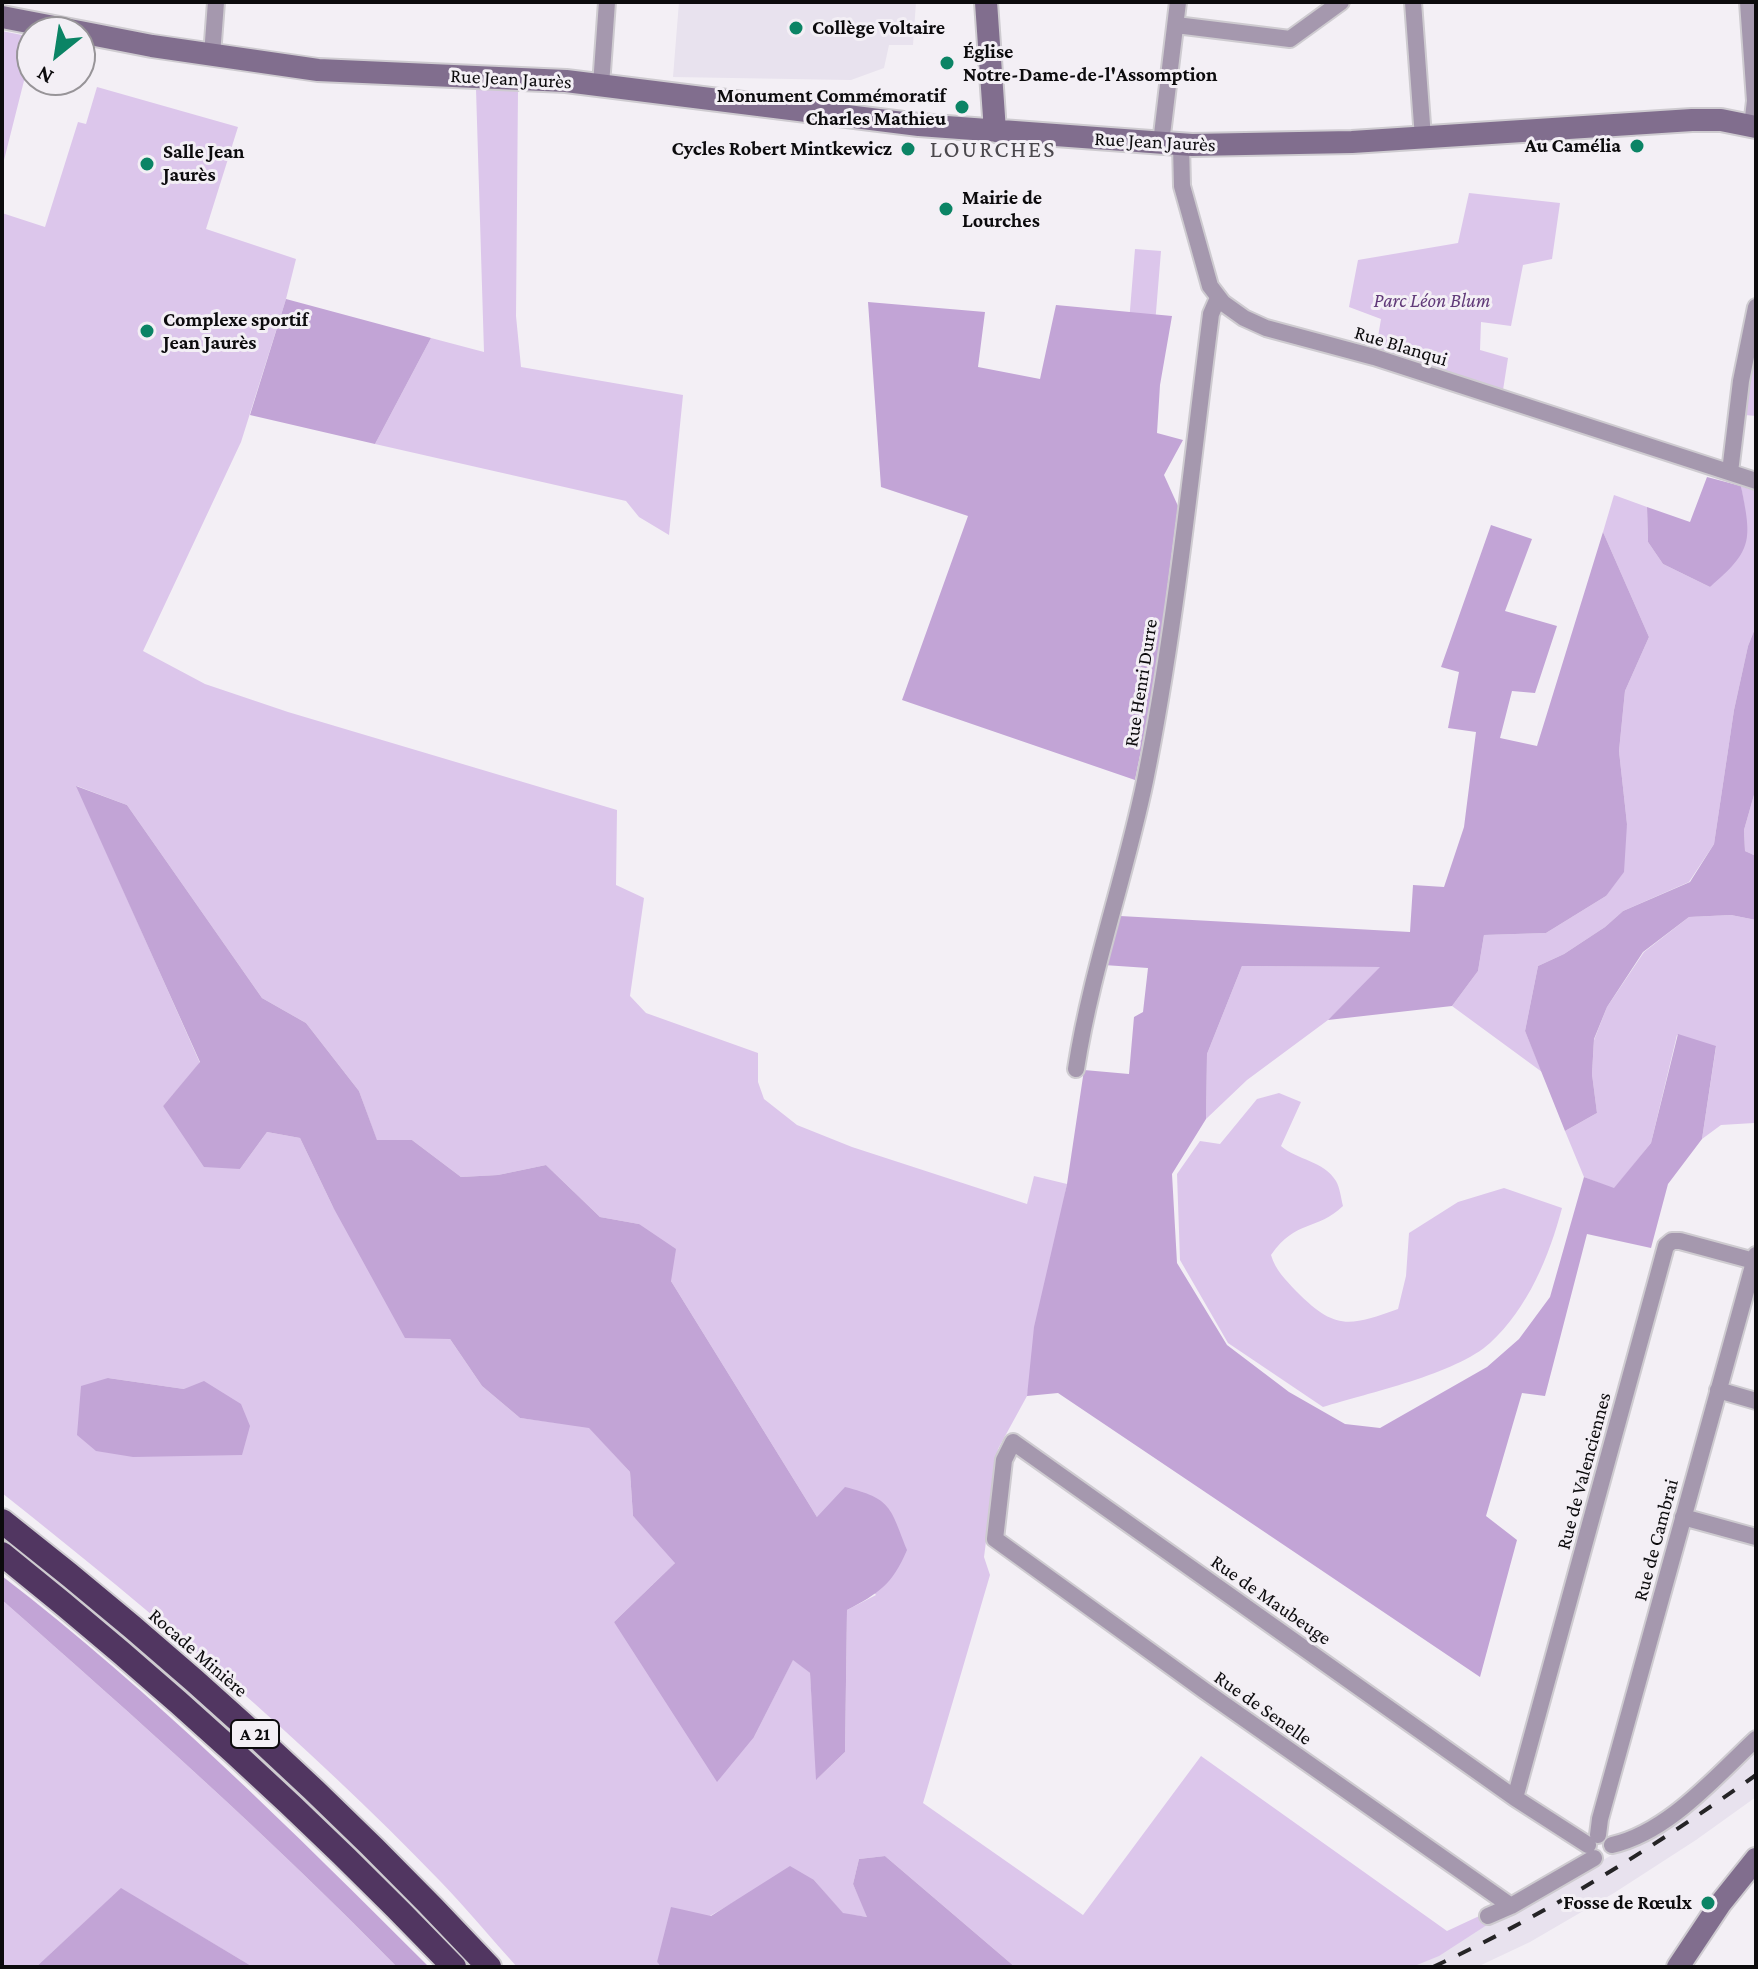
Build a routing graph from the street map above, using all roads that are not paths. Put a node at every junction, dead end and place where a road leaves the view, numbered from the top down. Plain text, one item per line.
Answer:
1 (216, 2) edge
2 (607, 2) edge
3 (986, 2) edge
4 (1178, 2) edge
5 (1341, 2) edge
6 (1413, 2) edge
7 (1748, 2) edge
8 (1176, 25) junction
9 (96, 35) edge
10 (212, 55) junction
11 (601, 85) junction
12 (1754, 126) edge
13 (995, 131) junction
14 (1423, 138) junction
15 (1171, 143) junction
16 (1218, 298) junction
17 (1756, 307) edge
18 (1730, 472) junction
19 (1756, 481) edge
20 (1076, 1069) dead end
21 (1755, 1258) edge
22 (1718, 1390) junction
23 (1756, 1401) edge
24 (1683, 1517) junction
25 (2, 1521) edge
26 (1756, 1537) edge
27 (995, 1539) joint
28 (2, 1554) edge
29 (1756, 1739) edge
30 (1515, 1798) junction
31 (1598, 1846) junction
32 (1756, 1859) edge
33 (1511, 1906) junction
34 (1488, 1916) dead end
35 (454, 1967) edge
36 (489, 1967) edge
37 (1678, 1967) edge

1 - 10 street
2 - 11 street
3 - 13 street
4 - 8 street
5 - 8 street
6 - 14 street
7 - 12 street
8 - 15 street
9 - 10 street, Rue Jean Jaurès
10 - 11 street, Rue Jean Jaurès
11 - 13 street, Rue Jean Jaurès
12 - 14 street, Rue Jean Jaurès
13 - 15 street, Rue Jean Jaurès
14 - 15 street, Rue Jean Jaurès
15 - 16 street
16 - 18 street, Rue Blanqui
16 - 20 street, Rue Henri Durre
17 - 18 street
18 - 19 street, Rue Blanqui
21 - 22 street, Rue de Cambrai
21 - 30 street, Rue de Valenciennes
22 - 23 street
22 - 24 street, Rue de Cambrai
24 - 26 street
24 - 31 street, Rue de Cambrai
25 - 36 highway, Rocade Minière / A 21
27 - 30 street, Rue de Maubeuge
27 - 33 street, Rue de Senelle
28 - 35 highway, A 21
29 - 31 street
30 - 31 street, Rue de Maubeuge
31 - 33 street
32 - 37 street
33 - 34 street

